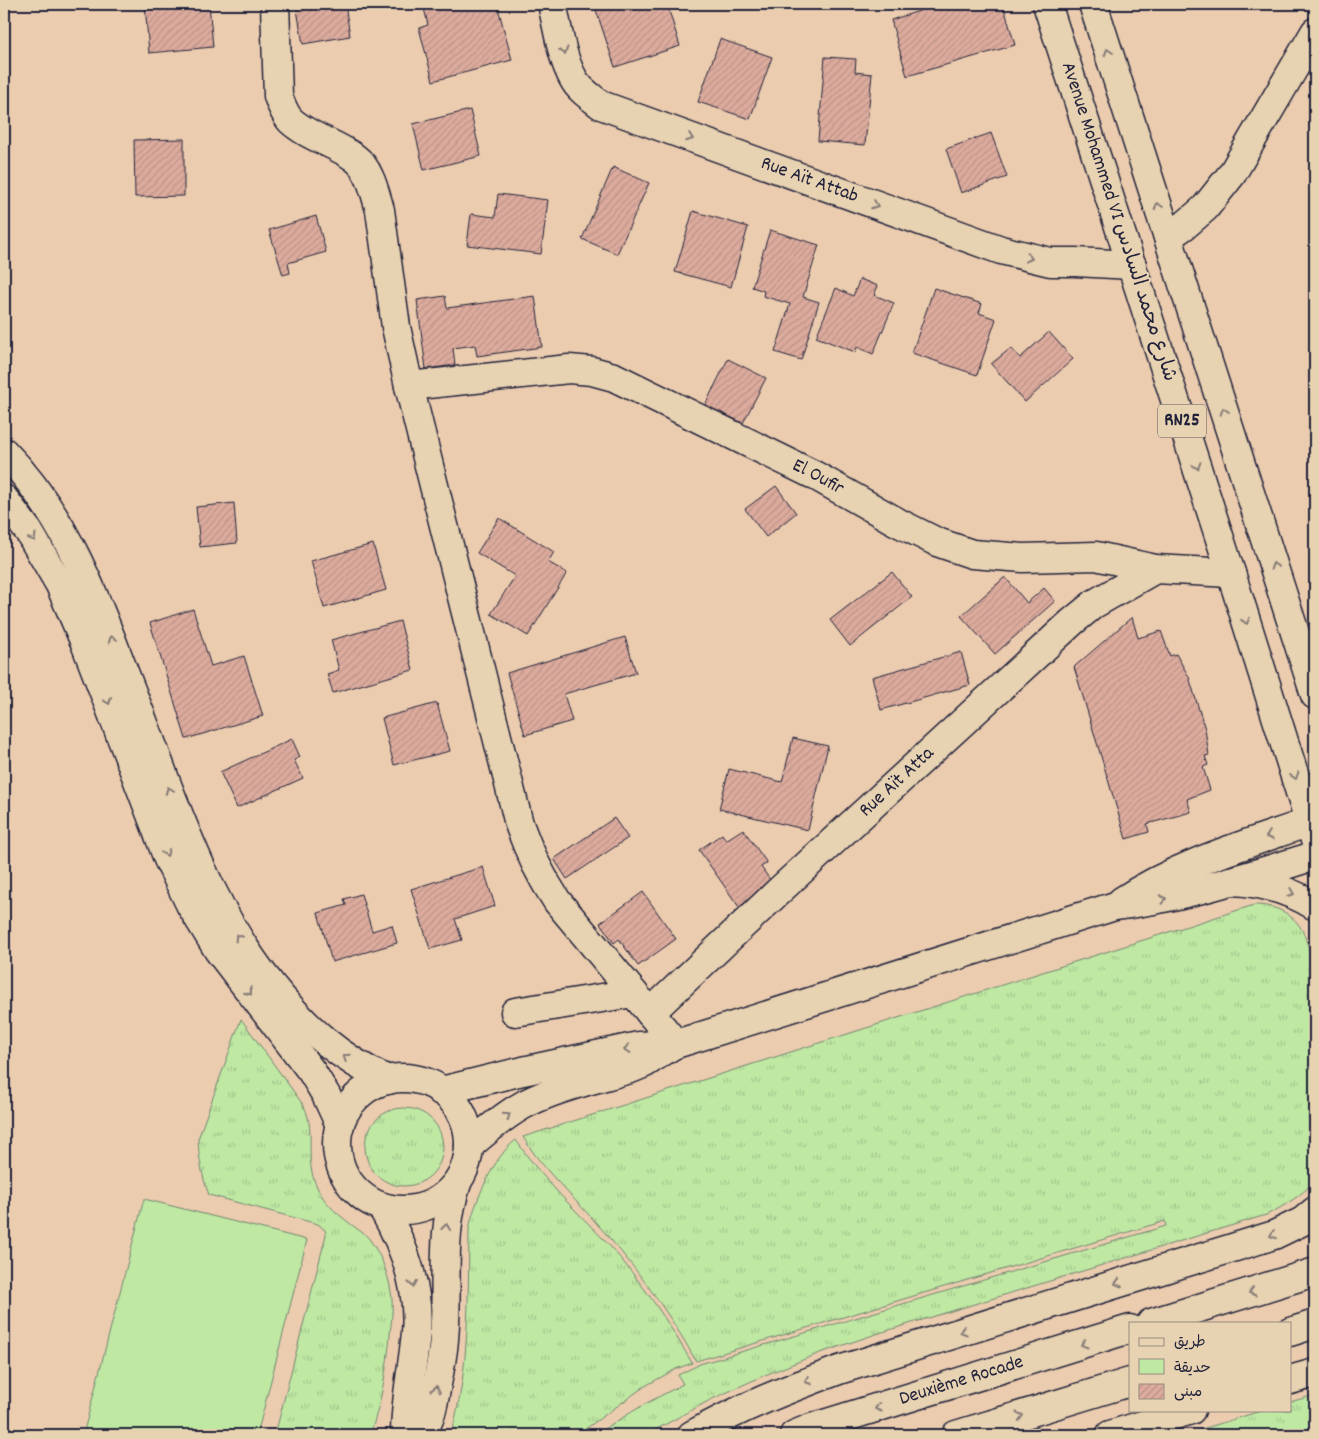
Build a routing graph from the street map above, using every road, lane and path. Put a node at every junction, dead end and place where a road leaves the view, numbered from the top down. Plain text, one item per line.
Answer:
1 (275, 4) edge
2 (552, 4) edge
3 (1047, 4) edge
4 (1093, 4) edge
5 (1315, 32) edge
6 (1168, 237) junction
7 (1132, 265) junction
8 (409, 386) junction
9 (4, 452) edge
10 (4, 499) edge
11 (1155, 569) junction
12 (1232, 573) junction
13 (1315, 695) edge
14 (1313, 827) edge
15 (1315, 856) edge
16 (1230, 881) junction
17 (1115, 906) junction
18 (1315, 906) edge
19 (633, 993) junction
20 (515, 1012) dead end
21 (650, 1013) junction
22 (676, 1044) junction
23 (388, 1080) junction
24 (442, 1091) junction
25 (340, 1125) junction
26 (469, 1146) junction
27 (457, 1183) junction
28 (382, 1207) junction
29 (1315, 1212) edge
30 (1315, 1272) edge
31 (1155, 1322) edge
32 (1315, 1324) edge
33 (1129, 1329) edge
34 (1292, 1331) edge
35 (1315, 1373) edge
36 (1292, 1379) edge
37 (1129, 1382) edge
38 (1185, 1412) edge
39 (405, 1435) edge
40 (421, 1435) edge
41 (692, 1435) edge
42 (794, 1435) edge
43 (956, 1435) edge
44 (1110, 1435) edge

1 - 8 main road
2 -> 7 main road, Rue Aït Attab
3 - 7 main road, Avenue Mohammed VI شارع محمد السادس / RN25
6 -> 4 main road, RN25
5 - 6 main road
13 -> 6 main road, RN25
7 -> 12 main road, Avenue Mohammed VI شارع محمد السادس / RN25
8 - 11 main road, El Oufir
8 - 19 main road
23 -> 9 main road
10 -> 25 main road
11 - 12 main road, El Oufir
11 - 21 main road, Rue Aït Atta
12 -> 14 main road, Avenue Mohammed VI شارع محمد السادس / RN25
14 -> 17 main road
15 - 16 main road
17 -> 16 main road
16 -> 18 main road
17 - 22 main road
19 - 20 main road
19 - 21 main road
21 - 22 main road
22 -> 24 main road
26 -> 22 main road
23 - 24 main road
23 - 25 main road
24 - 26 main road
25 - 28 main road
26 - 27 main road
27 - 28 main road
40 -> 27 main road
28 -> 39 main road
29 -> 41 main road
30 -> 31 main road
32 - 34 main road
33 -> 42 main road, Deuxième Rocade
35 - 36 main road
43 -> 37 main road
38 - 44 main road

